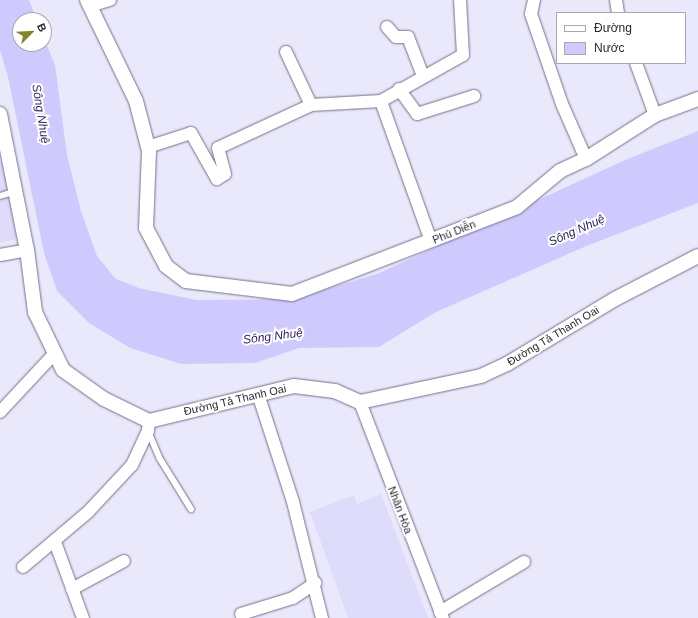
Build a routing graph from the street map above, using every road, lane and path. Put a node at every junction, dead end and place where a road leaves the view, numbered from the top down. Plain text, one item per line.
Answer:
1 (110, 0) edge
2 (460, 0) edge
3 (534, 0) edge
4 (616, 0) edge
5 (88, 3) edge
6 (618, 12) edge
7 (388, 27) dead end
8 (286, 52) dead end
9 (636, 64) edge
10 (423, 76) junction
11 (399, 89) junction
12 (474, 96) dead end
13 (698, 99) edge
14 (380, 100) junction
15 (311, 105) junction
16 (0, 114) edge
17 (655, 115) junction
18 (148, 147) junction
19 (586, 159) junction
20 (16, 191) junction
21 (0, 196) edge
22 (431, 241) junction
23 (27, 250) junction
24 (0, 255) edge
25 (698, 256) edge
26 (55, 352) junction
27 (258, 394) junction
28 (360, 402) junction
29 (0, 412) edge
30 (148, 426) junction
31 (191, 509) dead end
32 (55, 542) junction
33 (124, 561) dead end
34 (524, 562) dead end
35 (23, 567) dead end
36 (315, 583) junction
37 (72, 589) junction
38 (241, 614) dead end
39 (441, 615) edge
40 (83, 618) edge
41 (322, 618) edge

1 - 5 street
2 - 10 street
3 - 19 street
4 - 6 street
5 - 18 street
7 - 10 street
8 - 15 street
9 - 17 street
10 - 11 street
11 - 12 street
11 - 14 street
13 - 17 street, Phú Diễn
14 - 15 street
14 - 22 street
15 - 18 street
16 - 20 street
17 - 19 street, Phú Diễn
18 - 22 street, Phú Diễn
19 - 22 street, Phú Diễn
20 - 21 lane
20 - 23 street
23 - 24 street
23 - 26 street
25 - 28 street, Đường Tả Thanh Oai
26 - 29 street
26 - 30 street
27 - 28 street, Đường Tả Thanh Oai
27 - 30 street, Đường Tả Thanh Oai
27 - 36 street
28 - 39 street, Nhân Hòa
30 - 31 lane
30 - 32 street
32 - 35 street
32 - 37 street
33 - 37 street
34 - 39 street
36 - 38 street
36 - 41 street
37 - 40 street

